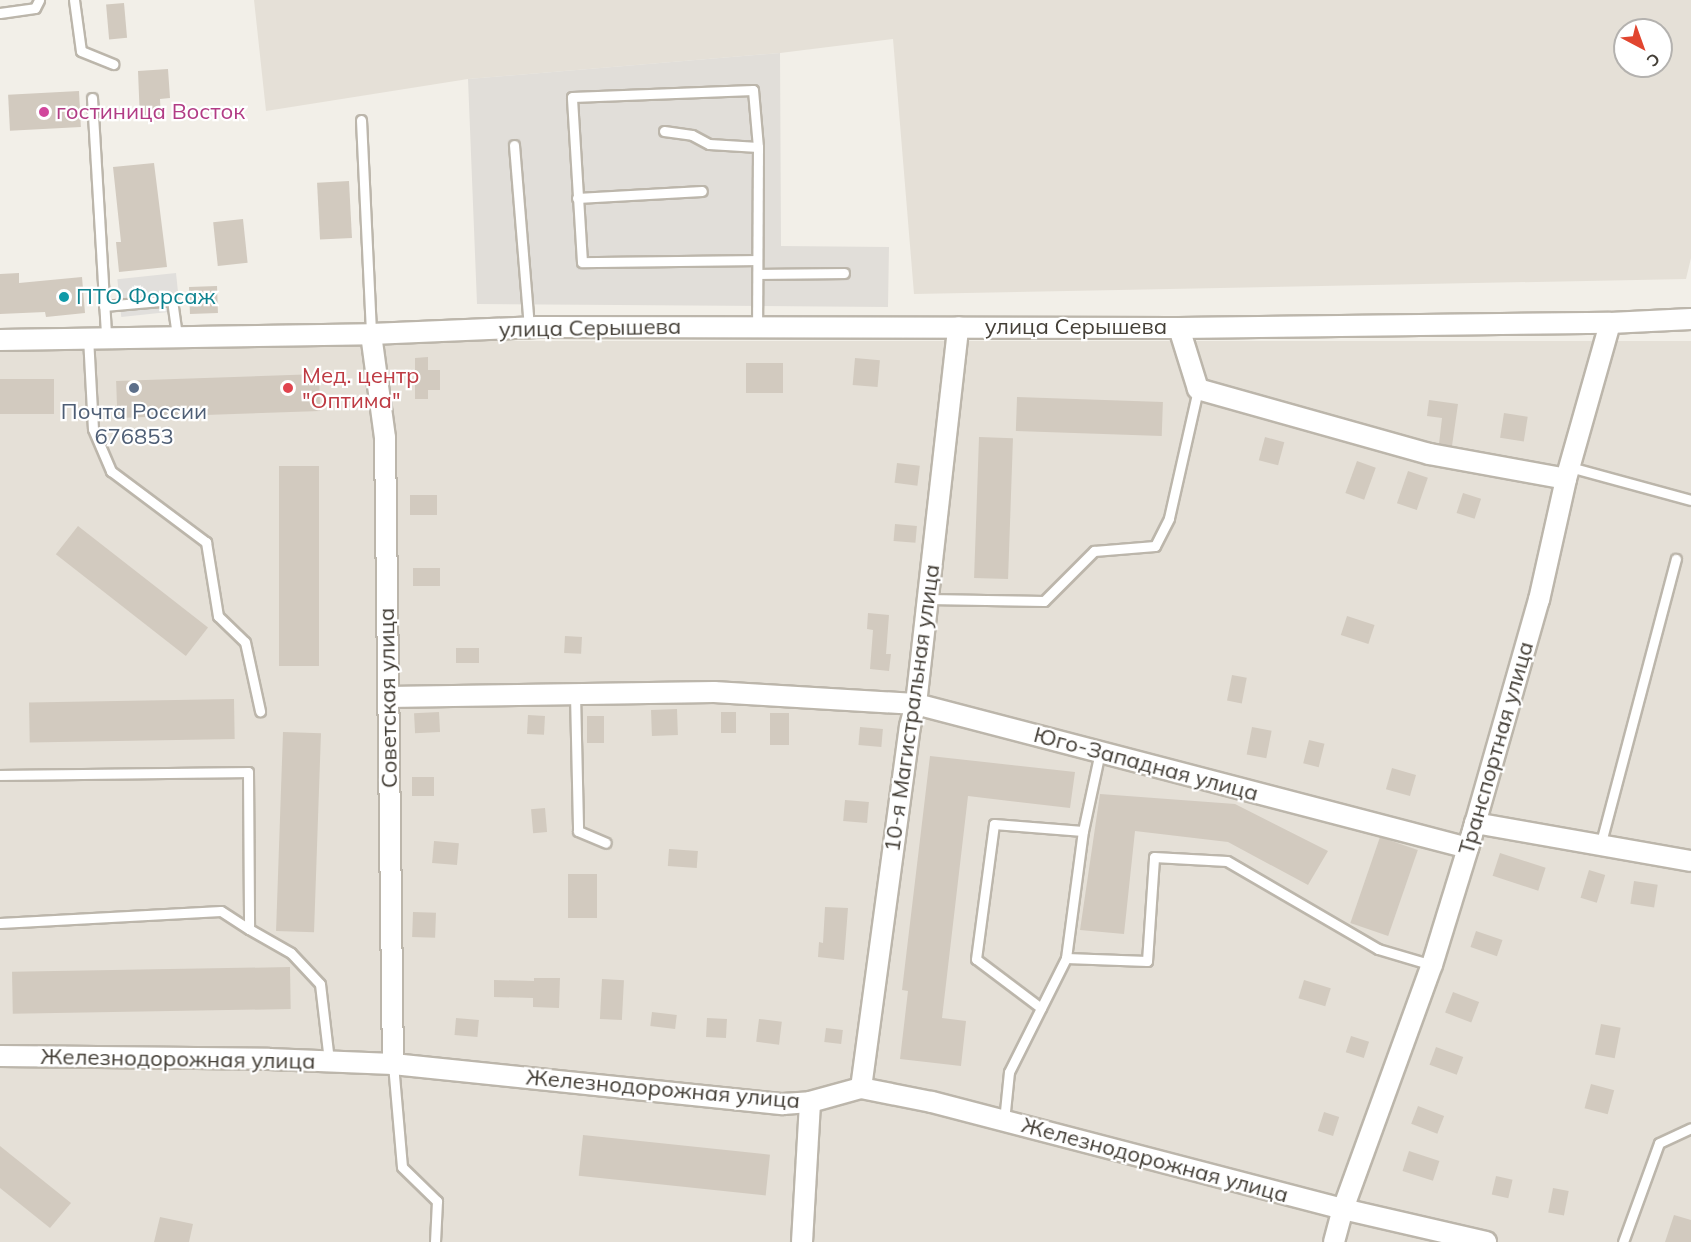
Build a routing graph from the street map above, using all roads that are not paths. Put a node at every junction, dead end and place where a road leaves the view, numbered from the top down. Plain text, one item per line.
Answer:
1 (39, 0) edge
2 (74, 0) edge
3 (0, 13) edge
4 (113, 64) dead end
5 (92, 98) dead end
6 (361, 120) dead end
7 (663, 132) dead end
8 (514, 145) dead end
9 (758, 147) junction
10 (702, 191) dead end
11 (577, 198) junction
12 (756, 260) junction
13 (844, 273) dead end
14 (759, 274) junction
15 (104, 306) junction
16 (1691, 319) edge
17 (1610, 323) junction
18 (529, 327) junction
19 (757, 327) junction
20 (958, 327) junction
21 (1179, 328) junction
22 (371, 334) junction
23 (177, 336) junction
24 (97, 337) junction
25 (0, 340) edge
26 (1198, 389) junction
27 (1568, 473) junction
28 (1691, 500) edge
29 (1676, 559) dead end
30 (928, 599) junction
31 (575, 694) junction
32 (388, 697) junction
33 (916, 704) junction
34 (260, 711) dead end
35 (1100, 752) junction
36 (0, 775) edge
37 (1475, 823) junction
38 (1083, 831) junction
39 (606, 843) dead end
40 (1600, 846) junction
41 (1468, 848) junction
42 (1691, 861) edge
43 (0, 923) edge
44 (249, 929) junction
45 (1066, 958) junction
46 (1432, 965) junction
47 (1041, 1008) junction
48 (0, 1056) edge
49 (329, 1061) junction
50 (393, 1064) junction
51 (861, 1088) junction
52 (810, 1102) junction
53 (1004, 1121) junction
54 (1691, 1128) edge
55 (1342, 1209) junction
56 (435, 1242) edge
57 (802, 1242) edge
58 (1334, 1242) edge
59 (1486, 1242) edge
60 (1623, 1242) edge

1 - 3 lane
2 - 4 lane
5 - 15 lane
6 - 22 lane
7 - 9 lane
8 - 18 lane
9 - 11 lane
9 - 12 lane
10 - 11 lane
11 - 12 lane
12 - 14 lane
13 - 14 lane
14 - 19 lane
15 - 23 lane
15 - 24 lane
16 - 17 street
17 - 21 street, улица Серышева
17 - 27 street, Транспортная улица
18 - 19 street, улица Серышева
18 - 22 street, улица Серышева
19 - 20 street, улица Серышева
20 - 21 street, улица Серышева
20 - 30 street, 10-я Магистральная улица
21 - 26 street, улица Серышева
22 - 23 street, улица Серышева
22 - 32 street, Советская улица
23 - 24 street, улица Серышева
24 - 25 street, улица Серышева
24 - 34 lane
26 - 27 street
26 - 30 lane
27 - 28 lane
27 - 37 street, Транспортная улица
29 - 40 lane
30 - 33 street, 10-я Магистральная улица
31 - 32 street, Юго-Западная улица
31 - 33 street, Юго-Западная улица
31 - 39 lane
32 - 50 street, Советская улица
33 - 35 street, Юго-Западная улица
33 - 51 street, 10-я Магистральная улица
35 - 38 lane
35 - 41 street, Юго-Западная улица
36 - 44 lane
37 - 40 street
37 - 41 street, Транспортная улица
38 - 45 lane
38 - 47 lane
40 - 42 street
41 - 46 street, Транспортная улица
43 - 44 lane
44 - 49 lane
45 - 46 lane
45 - 47 lane
46 - 55 street, Транспортная улица
47 - 53 lane
48 - 49 street, Железнодорожная улица
49 - 50 street, Железнодорожная улица
50 - 52 street, Железнодорожная улица
50 - 56 lane
51 - 52 street, Железнодорожная улица
51 - 53 street, Железнодорожная улица
52 - 57 street
53 - 55 street, Железнодорожная улица
54 - 60 lane
55 - 58 street, Транспортная улица
55 - 59 street, Железнодорожная улица

